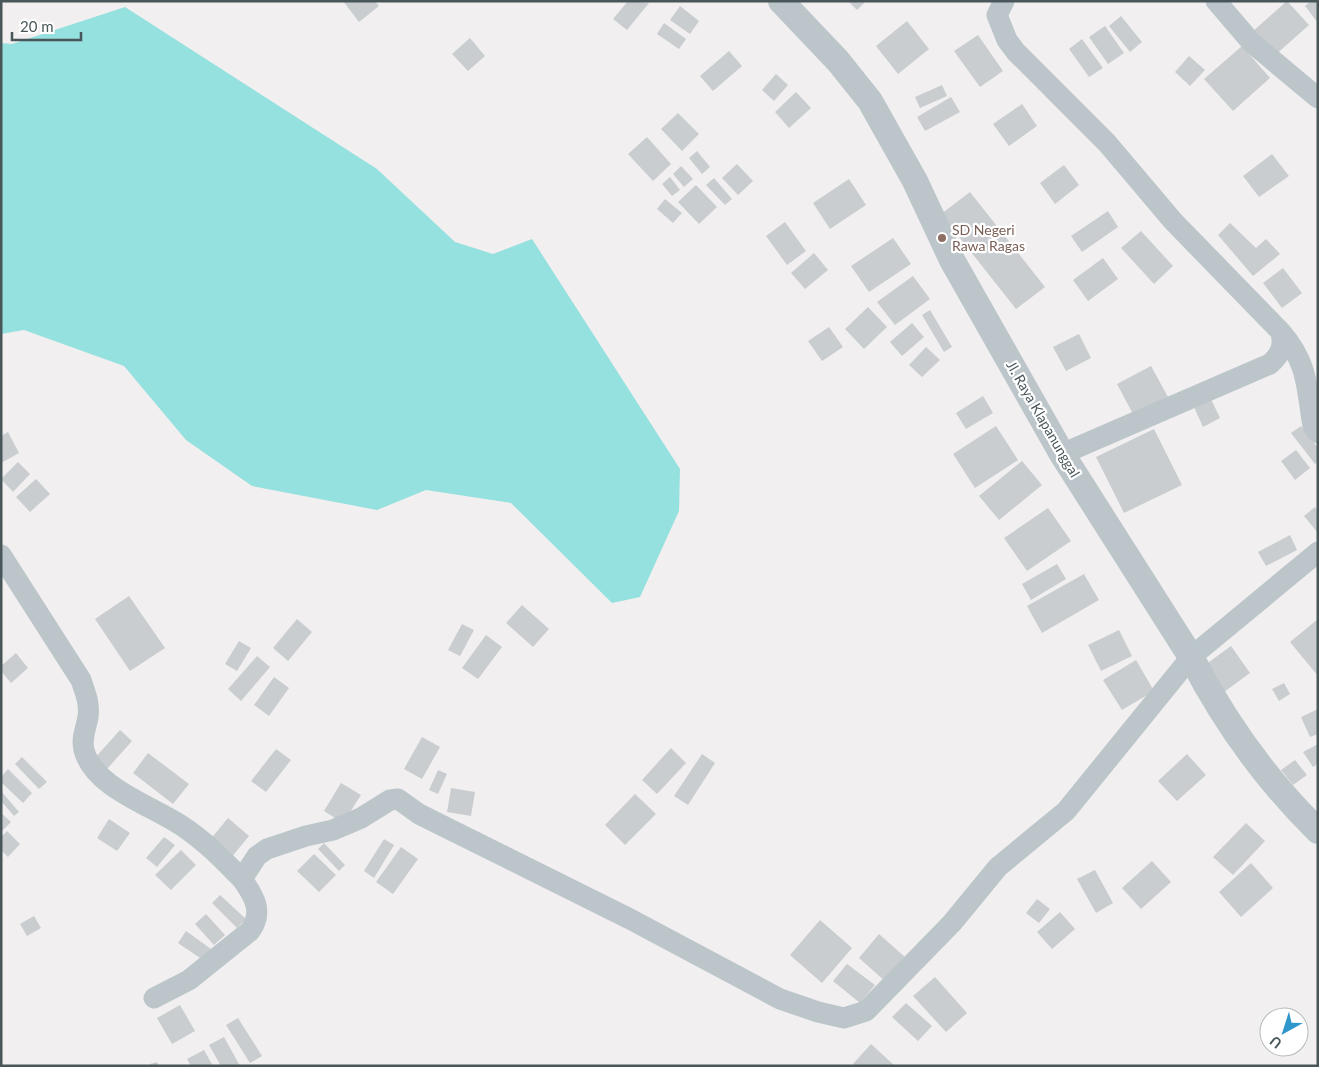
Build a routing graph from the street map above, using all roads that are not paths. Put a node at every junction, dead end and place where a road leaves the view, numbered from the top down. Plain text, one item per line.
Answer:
1 (780, 1) edge
2 (1004, 1) edge
3 (1216, 1) edge
4 (1318, 98) edge
5 (1281, 332) junction
6 (1318, 433) edge
7 (1062, 454) junction
8 (1318, 552) edge
9 (1, 555) edge
10 (1191, 657) junction
11 (1318, 831) edge
12 (242, 879) junction
13 (154, 998) dead end

1 - 7 street, Jl. Raya Klapanunggal
2 - 5 street
3 - 4 street
5 - 6 street
5 - 7 street
7 - 10 street, Jl. Raya Klapanunggal
8 - 10 street
9 - 12 street
10 - 11 street, Jl. Raya Klapanunggal
10 - 12 street
12 - 13 street

